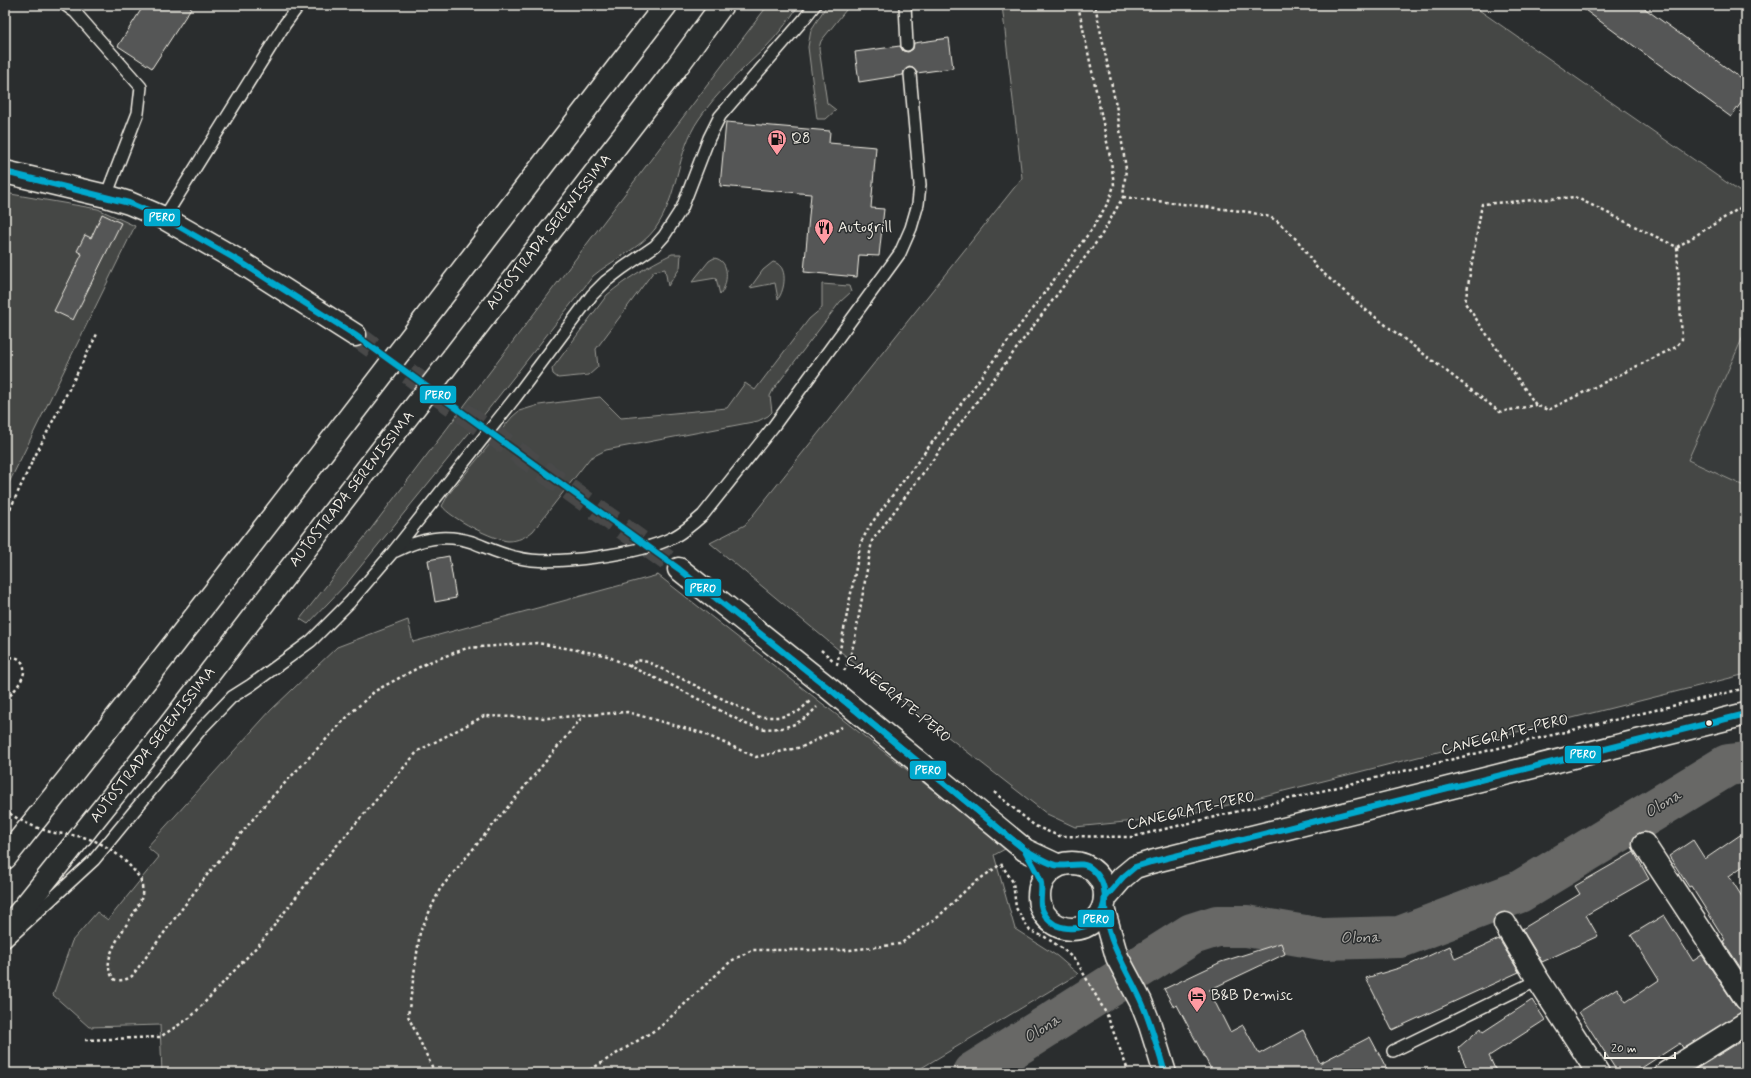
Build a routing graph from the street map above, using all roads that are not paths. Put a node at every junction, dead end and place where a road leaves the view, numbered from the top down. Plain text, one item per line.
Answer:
1 (65, 5) edge
2 (300, 5) edge
3 (666, 5) edge
4 (722, 5) edge
5 (814, 5) edge
6 (905, 5) edge
7 (907, 45) dead end
8 (910, 74) dead end
9 (5, 172) edge
10 (106, 196) junction
11 (164, 218) junction
12 (355, 335) tunnel mouth
13 (393, 552) junction
14 (679, 569) tunnel mouth
15 (1746, 714) edge
16 (1644, 844) dead end
17 (1022, 848) junction
18 (5, 858) edge
19 (1057, 865) junction
20 (1090, 868) junction
21 (1132, 868) junction
22 (1041, 882) junction
23 (1104, 903) junction
24 (1505, 924) dead end
25 (1081, 928) junction
26 (5, 931) edge
27 (5, 942) edge
28 (1118, 956) junction
29 (1538, 980) junction
30 (1746, 999) edge
31 (1746, 1023) edge
32 (1393, 1051) dead end
33 (1165, 1073) edge
34 (1598, 1073) edge
35 (1666, 1073) edge

1 - 10 lane
2 - 11 lane
3 - 18 main road
4 - 26 main road, AUTOSTRADA SERENISSIMA
5 - 13 lane
6 - 7 lane
8 - 13 lane
9 - 10 main road
10 - 11 main road
11 - 12 main road
13 - 27 lane
14 - 17 main road
15 - 21 main road
16 - 30 main road
17 - 19 main road
17 - 22 main road
19 - 20 main road
19 - 22 main road
20 - 21 main road
20 - 23 main road
21 - 23 main road
22 - 25 main road
23 - 25 main road
23 - 28 main road
24 - 29 main road
25 - 28 main road
28 - 33 main road
29 - 32 lane
29 - 34 main road
31 - 35 main road

